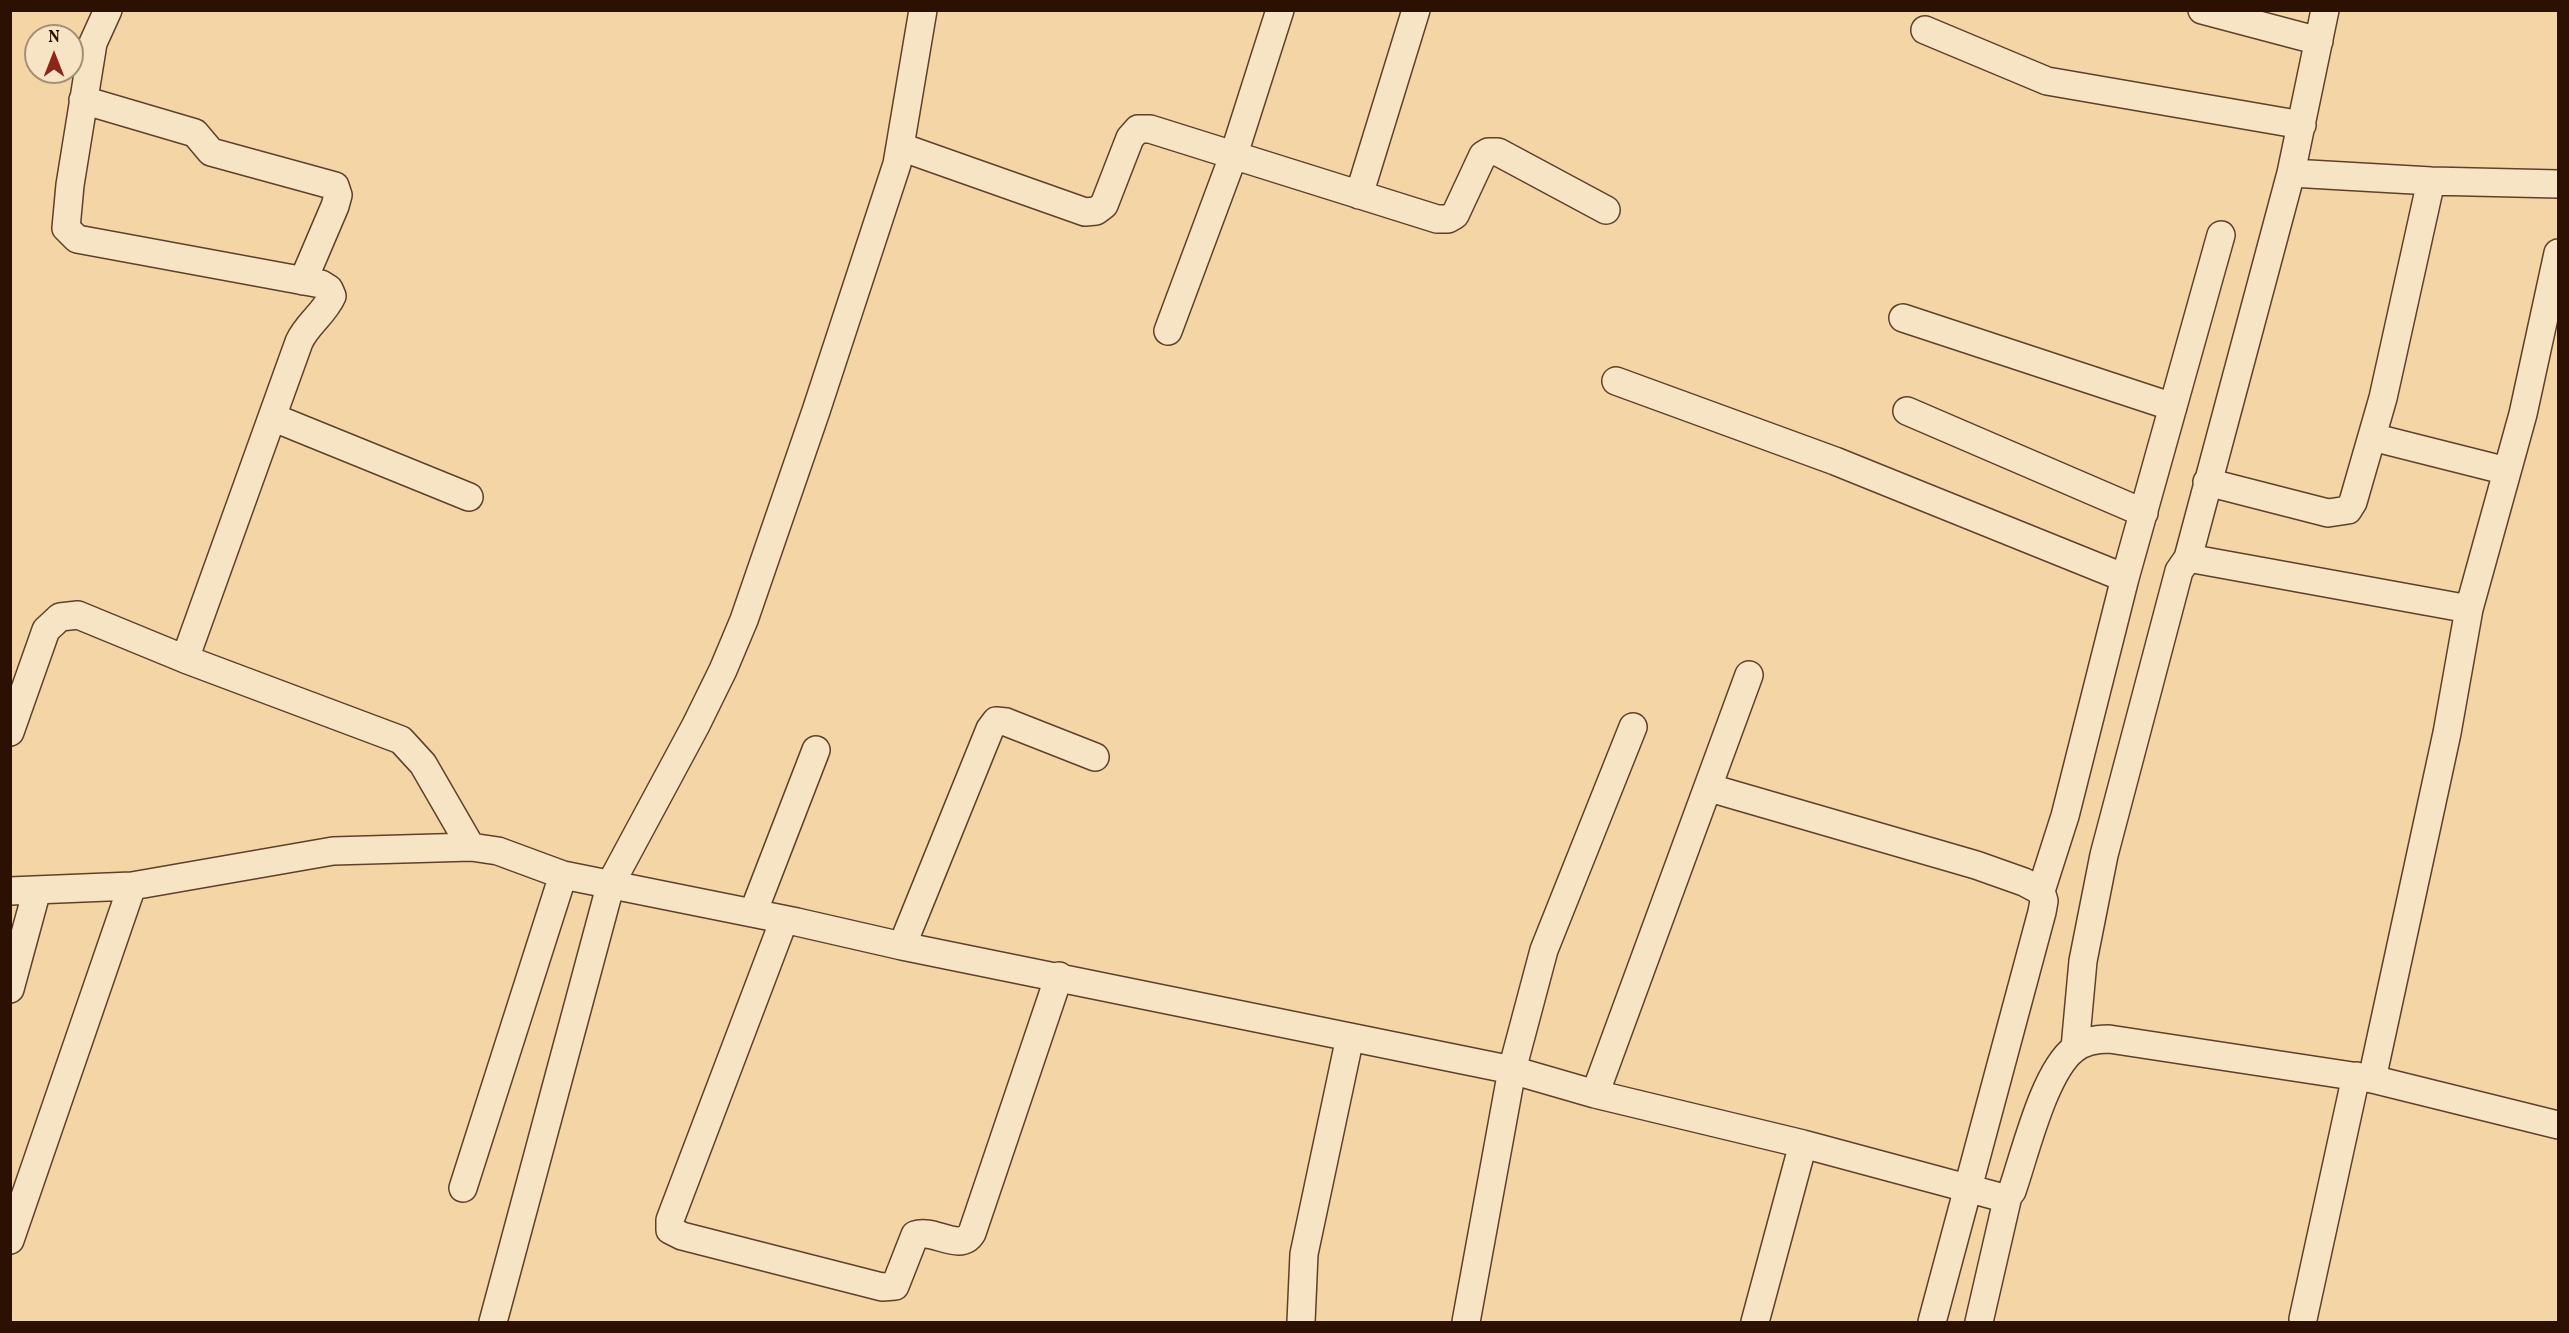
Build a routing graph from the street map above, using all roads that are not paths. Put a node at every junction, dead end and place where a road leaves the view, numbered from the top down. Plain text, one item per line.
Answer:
1 (108, 10) edge
2 (924, 10) edge
3 (1280, 10) edge
4 (1416, 10) edge
5 (2202, 10) edge
6 (2325, 10) edge
7 (1924, 30) dead end
8 (2319, 41) junction
9 (83, 100) junction
10 (2302, 124) junction
11 (901, 147) junction
12 (1234, 154) junction
13 (2291, 173) junction
14 (2431, 181) junction
15 (2559, 184) edge
16 (1359, 195) junction
17 (1606, 210) dead end
18 (2221, 235) dead end
19 (2559, 253) edge
20 (303, 281) junction
21 (1903, 318) dead end
22 (1168, 331) dead end
23 (1616, 381) dead end
24 (2173, 407) junction
25 (1907, 411) dead end
26 (272, 417) junction
27 (2372, 437) junction
28 (2507, 471) junction
29 (2207, 482) junction
30 (469, 497) dead end
31 (2144, 513) junction
32 (2188, 558) junction
33 (2125, 578) junction
34 (2469, 609) junction
35 (185, 659) junction
36 (1749, 675) dead end
37 (1633, 727) dead end
38 (10, 732) edge
39 (816, 750) dead end
40 (1095, 757) dead end
41 (1710, 788) junction
42 (471, 847) junction
43 (563, 874) junction
44 (611, 883) junction
45 (132, 886) junction
46 (37, 890) junction
47 (10, 891) edge
48 (2041, 891) junction
49 (753, 913) junction
50 (784, 920) junction
51 (902, 946) junction
52 (1059, 976) junction
53 (10, 988) edge
54 (1350, 1037) junction
55 (2074, 1048) junction
56 (1512, 1070) junction
57 (2364, 1078) junction
58 (1595, 1094) junction
59 (2559, 1125) edge
60 (1803, 1144) junction
61 (463, 1188) dead end
62 (1991, 1194) junction
63 (10, 1240) edge
64 (2303, 1319) dead end
65 (493, 1323) edge
66 (1301, 1323) edge
67 (1466, 1323) edge
68 (1755, 1323) edge
69 (1932, 1323) edge
70 (1979, 1323) edge

1 - 9 street
2 - 11 street
3 - 12 street
4 - 16 street
5 - 8 street
6 - 8 street
7 - 10 street
8 - 10 street
9 - 20 street
9 - 20 street
10 - 13 street
11 - 12 street
11 - 44 street
12 - 16 street
12 - 22 street
13 - 14 street
13 - 29 street
14 - 15 street
14 - 27 street
16 - 17 street
18 - 24 street
19 - 28 street
20 - 26 street
21 - 24 street
23 - 33 street
24 - 31 street
25 - 31 street
26 - 30 street
26 - 35 street
27 - 28 street
27 - 29 street
28 - 34 street
29 - 32 street
31 - 33 street
32 - 34 street
32 - 55 street
33 - 48 street
34 - 57 street
35 - 38 street
35 - 42 street
36 - 41 street
37 - 56 street
39 - 49 street
40 - 51 street
41 - 48 street
41 - 58 street
42 - 43 street
42 - 45 street
43 - 44 street
43 - 61 street
44 - 49 street
44 - 65 street
45 - 46 street
45 - 63 street
46 - 47 street
46 - 53 street
48 - 62 street
49 - 50 street
50 - 51 street
50 - 52 street
51 - 52 street
52 - 54 street
54 - 56 street
54 - 66 street
55 - 57 street
55 - 62 street
56 - 58 street
56 - 67 street
57 - 59 street
57 - 64 street
58 - 60 street
60 - 62 street
60 - 68 street
62 - 69 street
62 - 70 street

